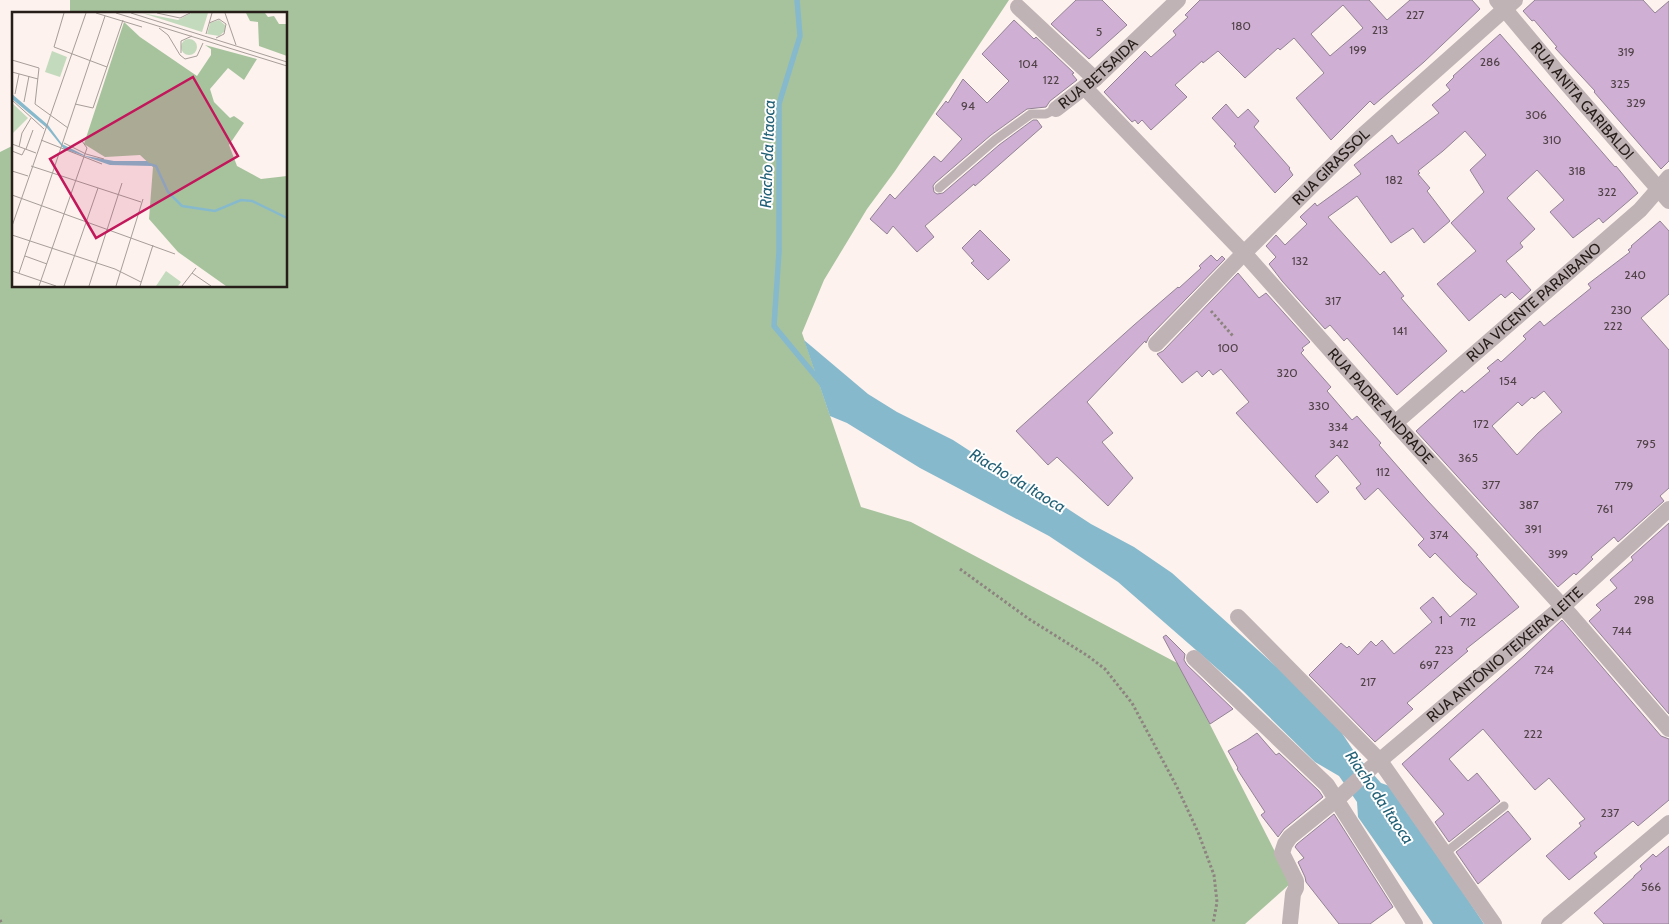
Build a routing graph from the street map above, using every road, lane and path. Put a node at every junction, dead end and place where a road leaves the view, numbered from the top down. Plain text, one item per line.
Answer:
1 (1178, 0) edge
2 (1505, 3) edge
3 (1018, 7) dead end
4 (1090, 84) junction
5 (1056, 109) joint
6 (1664, 183) edge
7 (938, 188) dead end
8 (1669, 200) edge
9 (1244, 253) junction
10 (1199, 301) junction
11 (1233, 336) dead end
12 (1156, 344) dead end
13 (1395, 423) junction
14 (1669, 509) edge
15 (960, 569) dead end
16 (1562, 607) junction
17 (1238, 617) dead end
18 (1194, 658) dead end
19 (1669, 729) edge
20 (1376, 764) junction
21 (1340, 797) junction
22 (1504, 806) dead end
23 (1669, 823) edge
24 (1445, 853) junction
25 (0, 920) edge
26 (1290, 923) edge
27 (2, 924) edge
28 (1213, 924) edge
29 (1415, 924) edge
30 (1494, 924) edge
31 (1549, 924) edge

1 - 4 street, RUA BETSAIDA
2 - 6 street, RUA ANITA GARIBALDI
2 - 9 street, RUA GIRASSOL
3 - 4 street, RUA PADRE ANDRADE
4 - 5 street, RUA BETSAIDA
4 - 9 street, RUA PADRE ANDRADE
5 - 7 lane, RUA BETSAIDA
6 - 8 street, RUA ANITA GARIBALDI
6 - 13 street, RUA VICENTE PARAIBANO
9 - 10 street, RUA GIRASSOL
9 - 13 street, RUA PADRE ANDRADE
10 - 11 path
10 - 12 street, RUA GIRASSOL
13 - 16 street, RUA PADRE ANDRADE
14 - 16 street, RUA ANTÔNIO TEIXEIRA LEITE
15 - 28 path
16 - 19 street, RUA PADRE ANDRADE
16 - 20 street, RUA ANTÔNIO TEIXEIRA LEITE
17 - 20 street
18 - 21 street
20 - 21 street, RUA ANTÔNIO TEIXEIRA LEITE
20 - 24 street
21 - 26 street, RUA ANTÔNIO TEIXEIRA LEITE
21 - 29 street
22 - 24 lane
23 - 31 street
24 - 30 street
25 - 27 path

